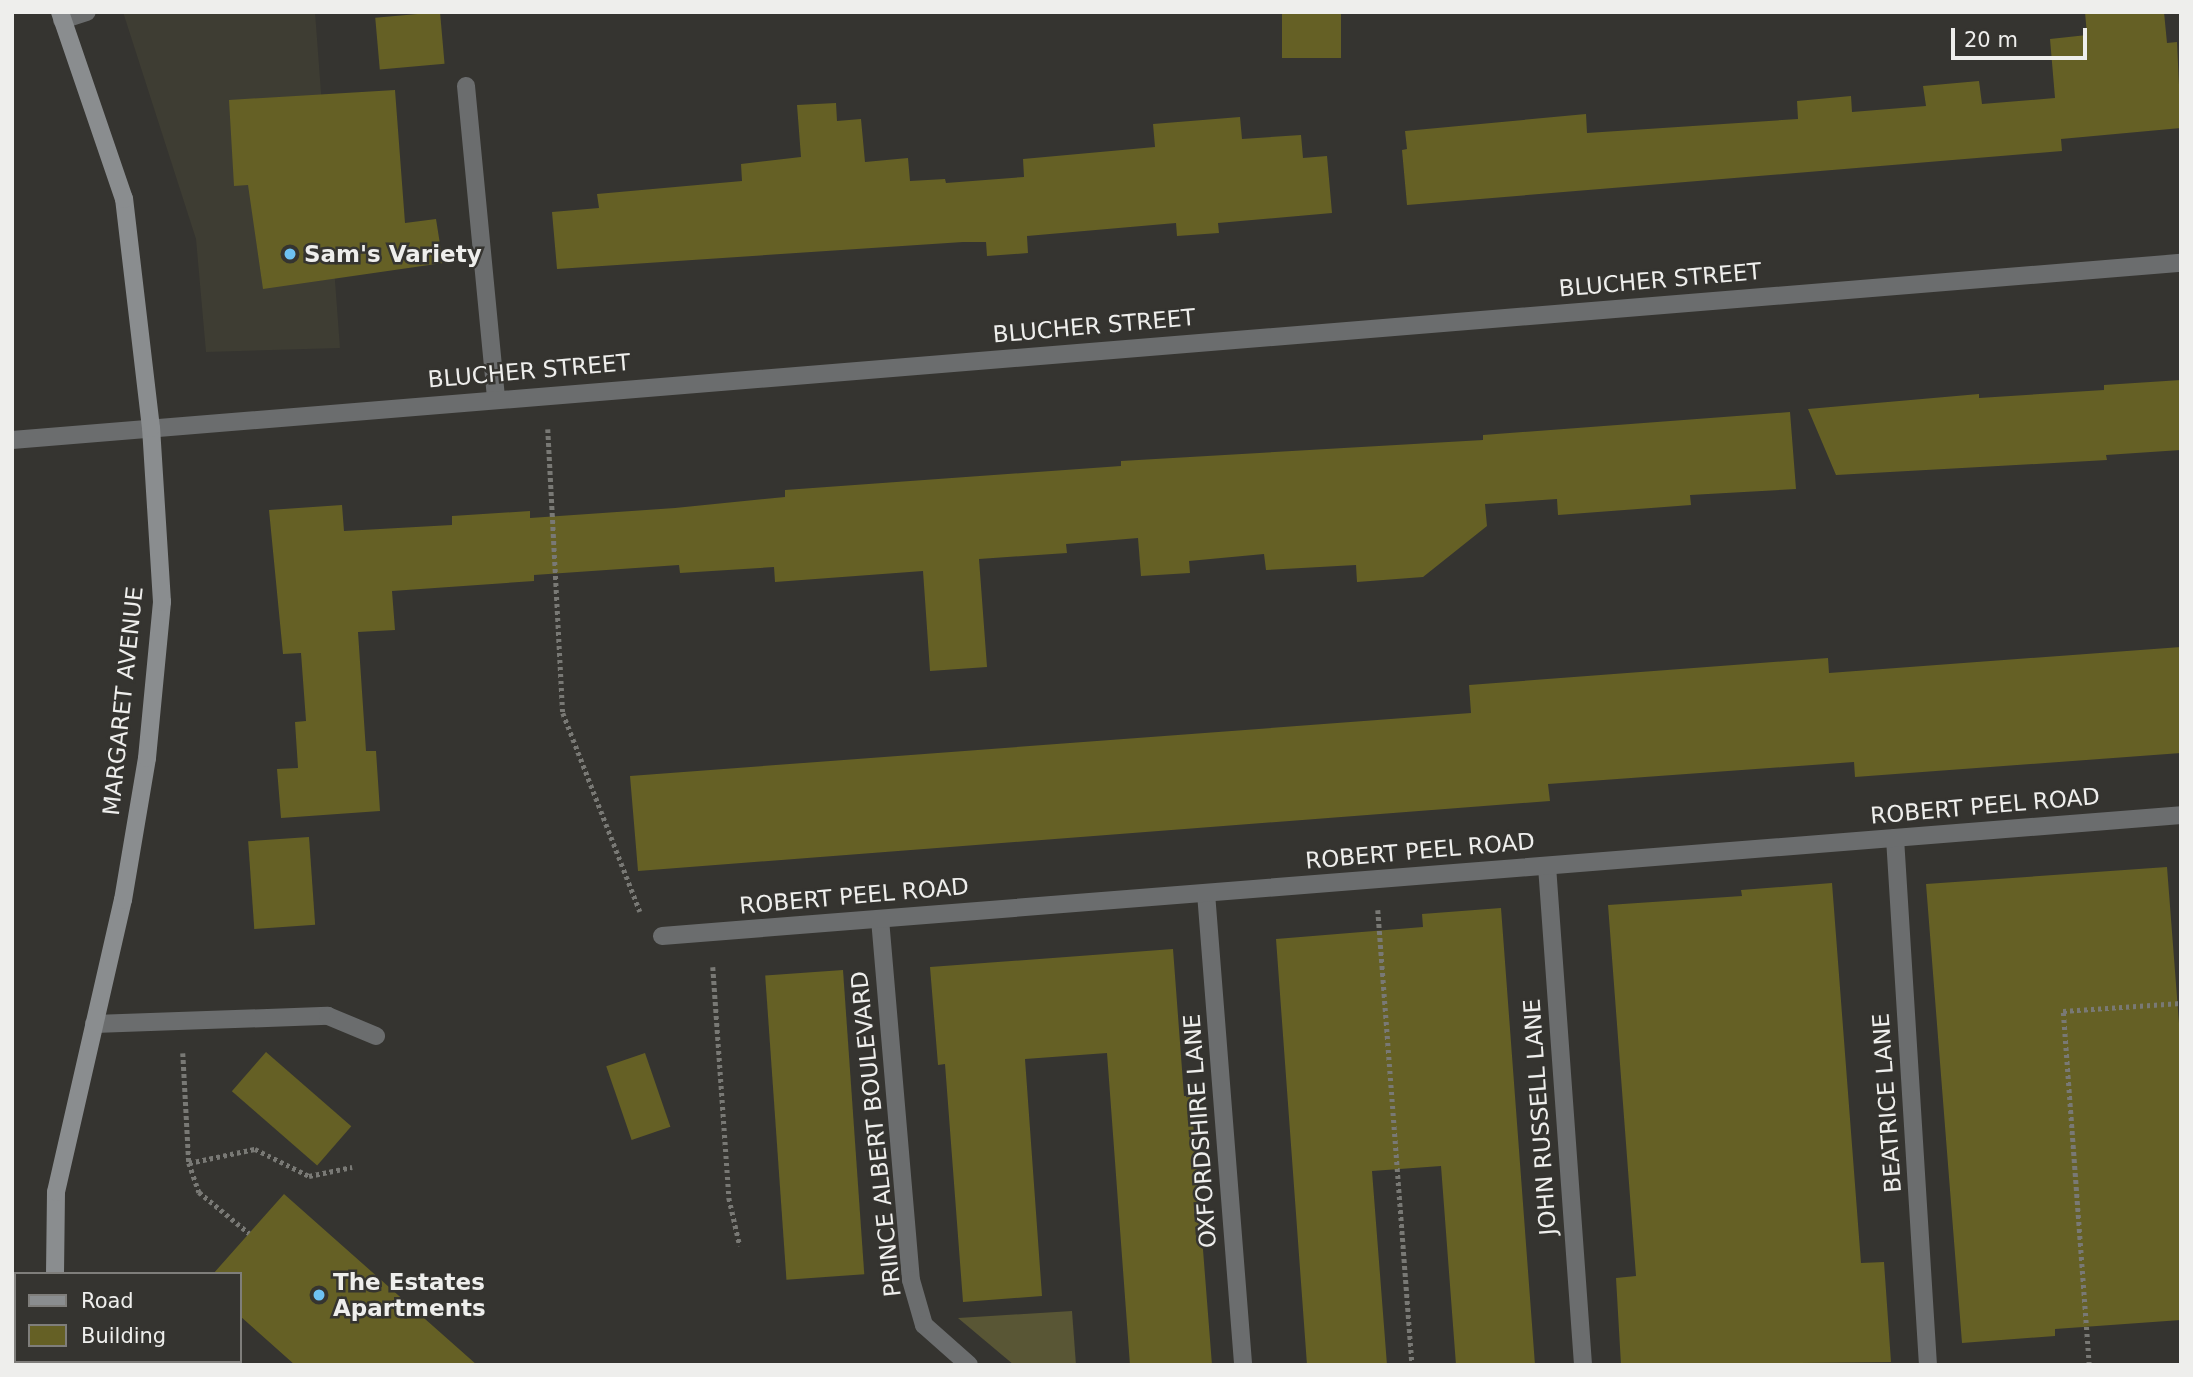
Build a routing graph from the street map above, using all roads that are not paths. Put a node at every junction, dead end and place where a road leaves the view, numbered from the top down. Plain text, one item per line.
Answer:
1 (87, 12) edge
2 (61, 16) edge
3 (466, 86) dead end
4 (2181, 263) edge
5 (496, 398) junction
6 (151, 428) junction
7 (12, 440) edge
8 (2181, 815) edge
9 (1895, 838) junction
10 (1546, 866) junction
11 (1206, 893) junction
12 (880, 919) junction
13 (662, 936) road end
14 (94, 1024) junction
15 (376, 1036) dead end
16 (55, 1272) edge
17 (969, 1365) edge
18 (1242, 1365) edge
19 (1583, 1365) edge
20 (1928, 1365) edge

1 - 2 street
2 - 6 street, MARGARET AVENUE
3 - 5 street
4 - 5 street, BLUCHER STREET
5 - 6 street, BLUCHER STREET
6 - 7 street, BLUCHER STREET
6 - 14 street, MARGARET AVENUE
8 - 9 street, ROBERT PEEL ROAD
9 - 10 street, ROBERT PEEL ROAD
9 - 20 street, BEATRICE LANE
10 - 11 street, ROBERT PEEL ROAD
10 - 19 street, JOHN RUSSELL LANE
11 - 12 street, ROBERT PEEL ROAD
11 - 18 street, OXFORDSHIRE LANE
12 - 13 street, ROBERT PEEL ROAD
12 - 17 street, PRINCE ALBERT BOULEVARD
14 - 15 street
14 - 16 street, MARGARET AVENUE

